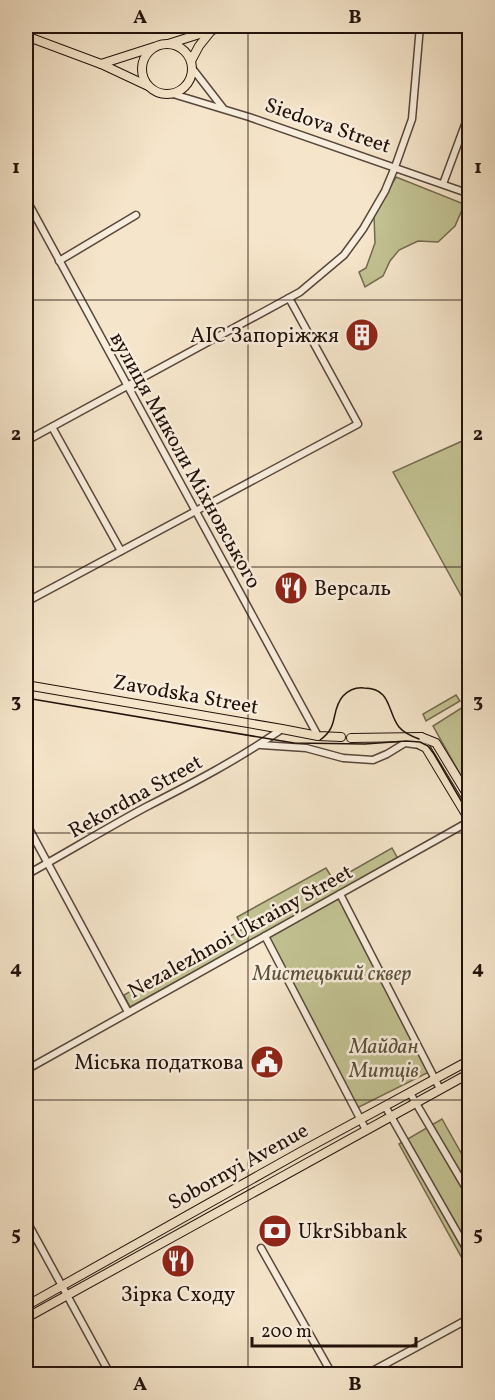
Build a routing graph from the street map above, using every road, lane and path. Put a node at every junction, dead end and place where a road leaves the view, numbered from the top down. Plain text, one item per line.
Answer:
1 (225, 26) edge
2 (420, 26) edge
3 (211, 31) junction
4 (26, 36) edge
5 (163, 45) junction
6 (101, 63) junction
7 (191, 64) junction
8 (149, 87) junction
9 (173, 94) junction
10 (223, 109) junction
11 (470, 111) edge
12 (395, 167) junction
13 (443, 184) junction
14 (470, 194) edge
15 (26, 199) edge
16 (136, 215) dead end
17 (59, 261) junction
18 (289, 298) junction
19 (127, 386) junction
20 (52, 427) junction
21 (26, 441) edge
22 (196, 511) junction
23 (121, 551) junction
24 (26, 602) edge
25 (26, 685) edge
26 (282, 729) junction
27 (318, 736) junction
28 (341, 737) dead end
29 (351, 738) dead end
30 (420, 741) junction
31 (260, 745) junction
32 (470, 799) edge
33 (470, 821) edge
34 (26, 824) edge
35 (48, 863) junction
36 (26, 875) edge
37 (340, 894) junction
38 (265, 936) junction
39 (128, 1012) junction
40 (470, 1059) edge
41 (26, 1070) edge
42 (470, 1073) edge
43 (435, 1078) junction
44 (441, 1089) junction
45 (410, 1092) junction
46 (416, 1102) junction
47 (385, 1106) junction
48 (390, 1116) junction
49 (361, 1119) junction
50 (366, 1130) junction
51 (470, 1195) edge
52 (26, 1220) edge
53 (261, 1248) dead end
54 (470, 1256) edge
55 (62, 1285) junction
56 (66, 1295) junction
57 (26, 1305) edge
58 (26, 1318) edge
59 (470, 1318) edge
60 (110, 1374) edge
61 (332, 1374) edge
62 (367, 1374) edge

1 - 3 main road
2 - 12 street
3 - 5 main road
3 - 7 main road
4 - 6 main road
5 - 6 main road
5 - 7 main road
5 - 8 main road
6 - 8 main road
7 - 9 main road
7 - 10 street
8 - 9 main road
9 - 10 street, Siedova Street
10 - 12 street, Siedova Street
11 - 13 street
12 - 13 street, Siedova Street
12 - 18 street
13 - 14 street, Siedova Street
15 - 17 street, вулиця Миколи Міхновського
16 - 17 street
17 - 19 street, вулиця Миколи Міхновського
18 - 19 street
18 - 22 street
19 - 20 street
19 - 22 street, вулиця Миколи Міхновського
20 - 21 street
20 - 23 street
22 - 23 street
22 - 27 street, вулиця Миколи Міхновського
23 - 24 street
25 - 26 main road, Zavodska Street
26 - 27 main road, Zavodska Street
26 - 31 street, Rekordna Street
27 - 28 main road, Zavodska Street
29 - 30 main road
30 - 31 street
30 - 32 main road
30 - 33 main road
31 - 35 street, Rekordna Street
33 - 37 street, Nezalezhnoi Ukrainy Street
34 - 35 street
35 - 36 street, Rekordna Street
35 - 39 street
37 - 38 street, Nezalezhnoi Ukrainy Street
37 - 43 street
38 - 39 street, Nezalezhnoi Ukrainy Street
38 - 49 street
39 - 41 street, Nezalezhnoi Ukrainy Street
40 - 43 main road, Sobornyi Avenue
42 - 44 main road, Sobornyi Avenue
43 - 44 street
43 - 45 main road, Sobornyi Avenue
44 - 46 main road, Sobornyi Avenue
45 - 46 street
45 - 47 main road, Sobornyi Avenue
46 - 48 main road, Sobornyi Avenue
46 - 51 street
47 - 48 street
47 - 49 main road, Sobornyi Avenue
48 - 50 main road, Sobornyi Avenue
48 - 54 street
49 - 50 street
49 - 55 main road, Sobornyi Avenue
50 - 56 main road, Sobornyi Avenue
52 - 55 street
53 - 61 street
55 - 56 street
55 - 57 main road, Sobornyi Avenue
56 - 58 main road, Sobornyi Avenue
56 - 60 street
59 - 62 street

